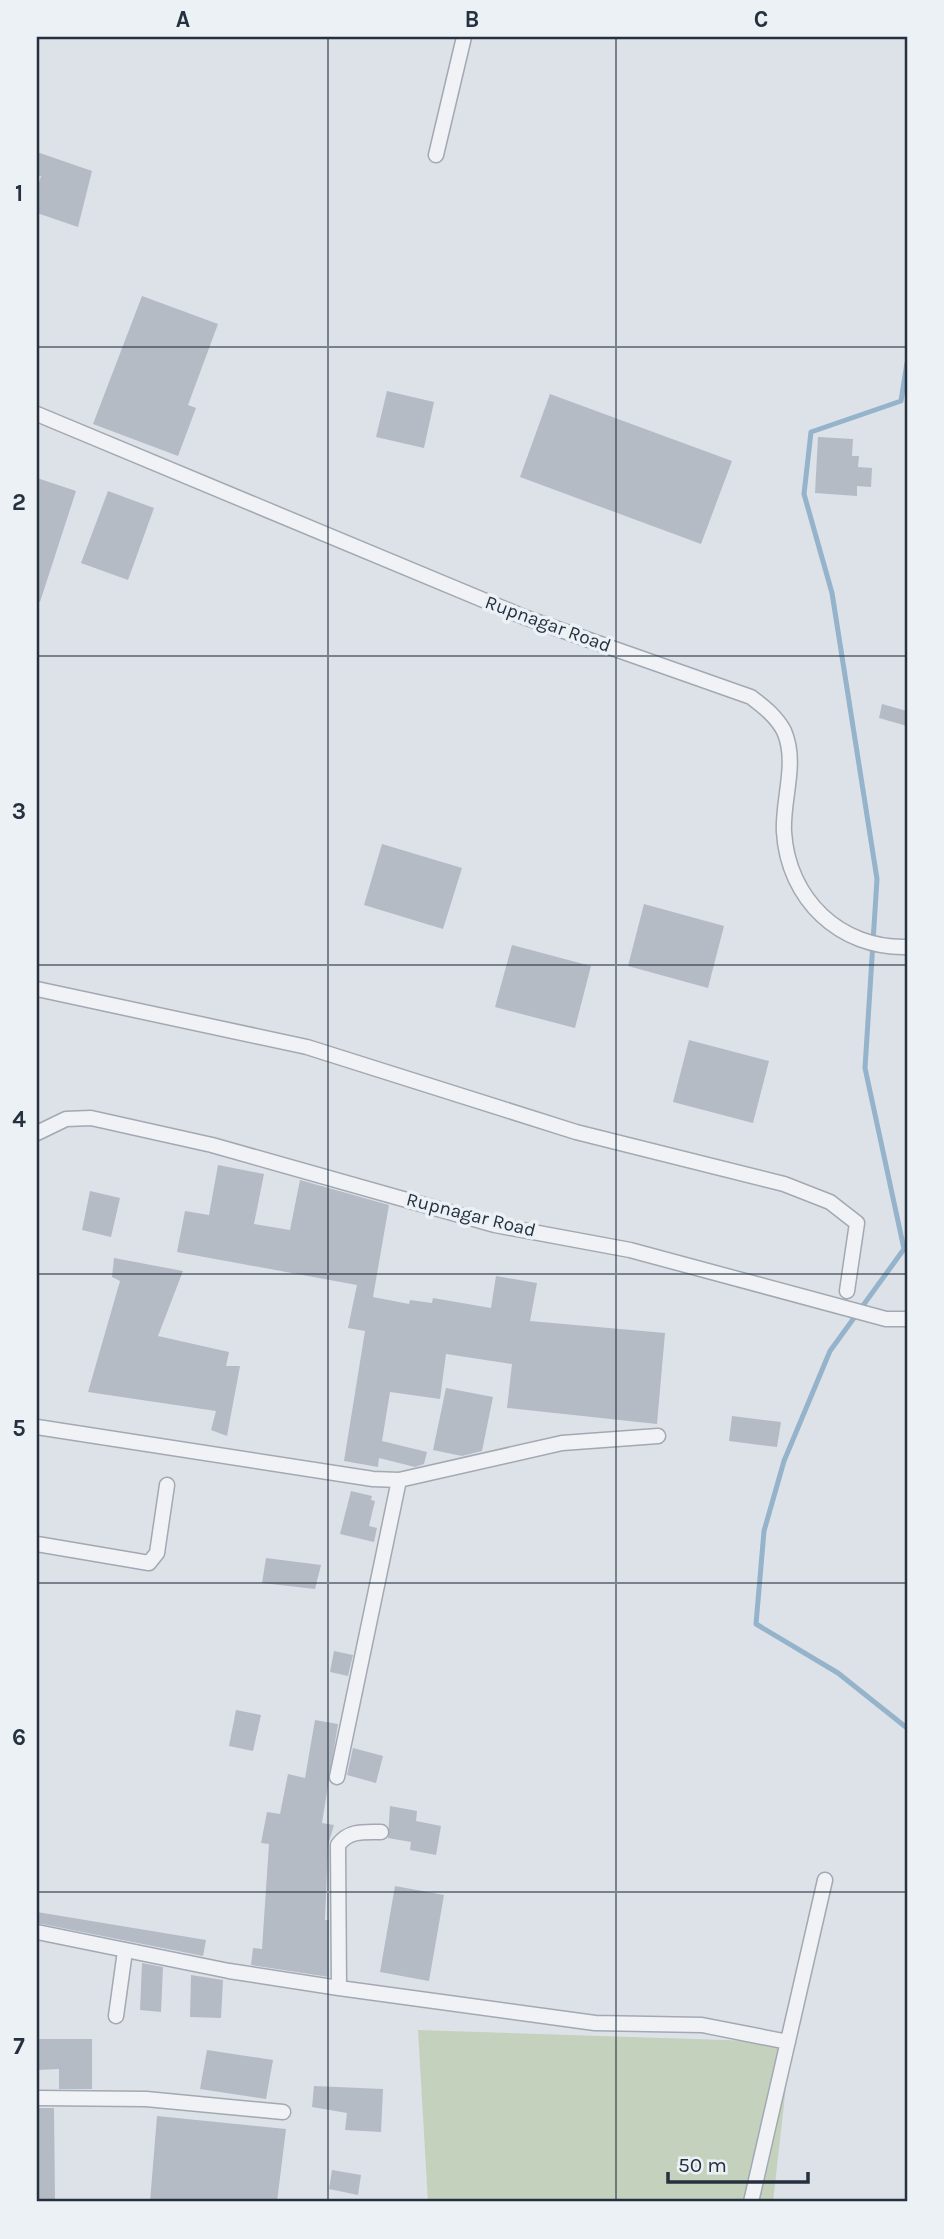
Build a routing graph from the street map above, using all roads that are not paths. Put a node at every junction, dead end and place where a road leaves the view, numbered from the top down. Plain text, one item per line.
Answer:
1 (464, 37) edge
2 (436, 155) dead end
3 (37, 414) edge
4 (907, 947) edge
5 (37, 989) edge
6 (37, 1133) edge
7 (847, 1291) dead end
8 (907, 1319) edge
9 (37, 1427) edge
10 (658, 1436) dead end
11 (399, 1480) junction
12 (167, 1485) dead end
13 (37, 1544) edge
14 (337, 1777) dead end
15 (381, 1832) dead end
16 (825, 1880) dead end
17 (37, 1932) edge
18 (125, 1951) junction
19 (339, 1988) junction
20 (116, 2015) dead end
21 (788, 2042) junction
22 (37, 2098) edge
23 (283, 2112) dead end
24 (751, 2202) edge

1 - 2 street
3 - 4 street, Rupnagar Road
5 - 7 street
6 - 8 street, Rupnagar Road
9 - 11 street
10 - 11 street
11 - 14 street
12 - 13 street
15 - 19 street
16 - 21 street
17 - 18 street
18 - 19 street
18 - 20 street
19 - 21 street
21 - 24 street
22 - 23 street

